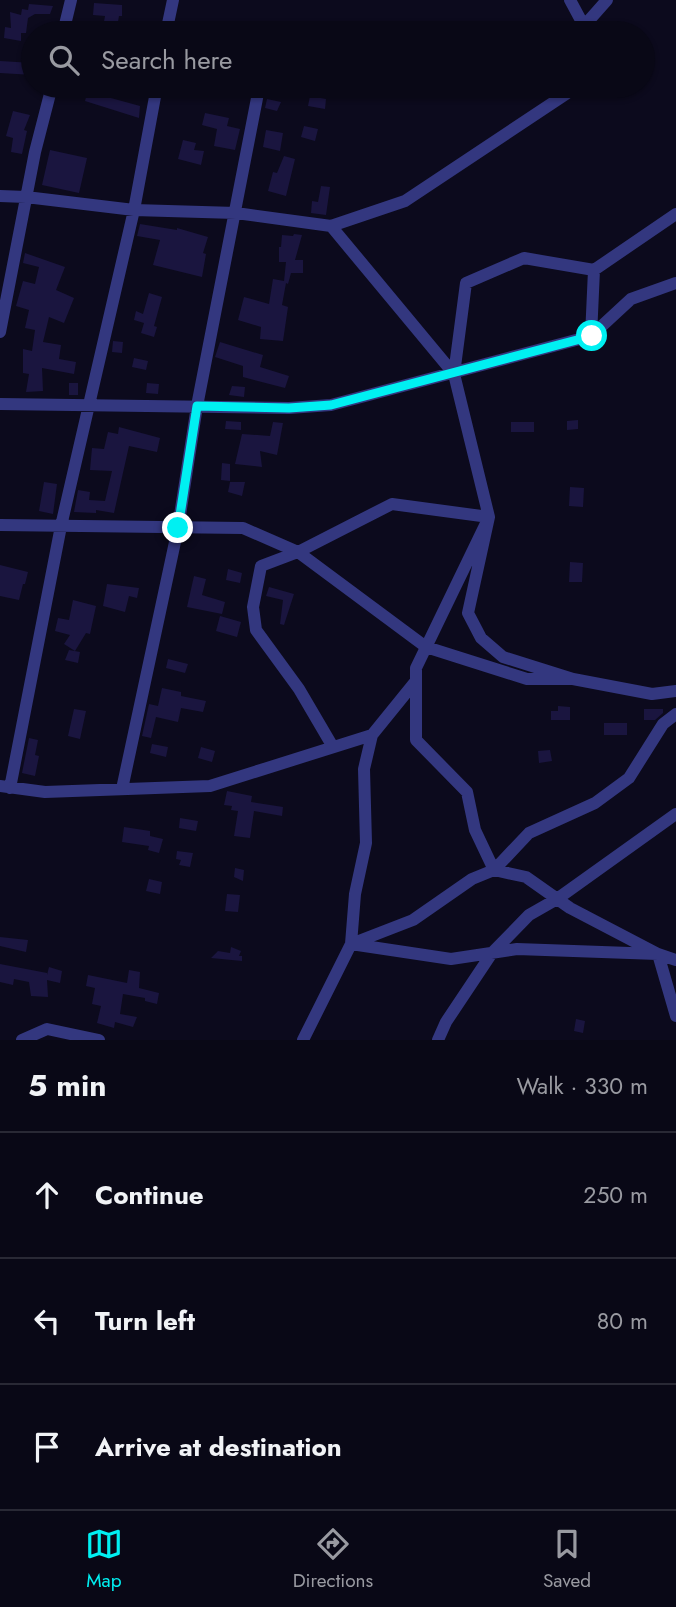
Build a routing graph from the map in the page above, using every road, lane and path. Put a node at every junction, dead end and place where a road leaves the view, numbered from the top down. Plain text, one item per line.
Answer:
1 (71, 0) edge
2 (173, 0) edge
3 (570, 0) edge
4 (607, 0) edge
5 (66, 21) edge
6 (169, 21) edge
7 (579, 21) edge
8 (590, 21) edge
9 (48, 98) edge
10 (155, 98) edge
11 (257, 98) edge
12 (560, 98) edge
13 (0, 196) edge
14 (26, 197) junction
15 (134, 211) junction
16 (236, 213) junction
17 (676, 214) edge
18 (331, 226) junction
19 (594, 270) junction
20 (676, 283) edge
21 (0, 332) edge
22 (592, 336) junction
23 (454, 373) junction
24 (0, 404) edge
25 (91, 405) junction
26 (197, 406) junction
27 (489, 517) junction
28 (0, 525) edge
29 (61, 526) junction
30 (178, 528) junction
31 (298, 552) junction
32 (426, 647) junction
33 (573, 679) junction
34 (415, 682) junction
35 (676, 691) edge
36 (676, 714) edge
37 (372, 736) junction
38 (333, 747) junction
39 (5, 787) edge
40 (122, 789) junction
41 (676, 814) edge
42 (494, 870) junction
43 (557, 899) junction
44 (351, 944) junction
45 (492, 953) junction
46 (658, 954) junction
47 (676, 960) edge
48 (676, 1016) edge
49 (22, 1040) edge
50 (99, 1040) edge
51 (303, 1040) edge
52 (438, 1040) edge

1 - 5 street
2 - 6 street
3 - 7 street
4 - 8 street
9 - 14 street
10 - 15 street
11 - 16 street
12 - 18 street
13 - 14 street
14 - 15 street
14 - 21 street
15 - 16 street
15 - 25 street
16 - 18 street
16 - 26 street
17 - 19 street
18 - 23 street
19 - 22 street
19 - 23 street
20 - 22 street
22 - 23 street
23 - 26 street
23 - 27 street
24 - 25 street
25 - 26 street
25 - 29 street
26 - 30 street
27 - 31 street
27 - 32 street
27 - 33 street
28 - 29 street
29 - 30 street
29 - 39 street
30 - 31 street
30 - 40 street
31 - 32 street
31 - 38 street
32 - 33 street
32 - 34 street
33 - 35 street
34 - 37 street
34 - 42 street
36 - 42 street
37 - 38 street
37 - 44 street
38 - 40 street
39 - 40 street
41 - 43 street
42 - 43 street
42 - 44 street
43 - 45 street
43 - 46 street
44 - 45 street
44 - 51 street
45 - 46 street
45 - 52 street
46 - 47 street
46 - 48 street
49 - 50 street

